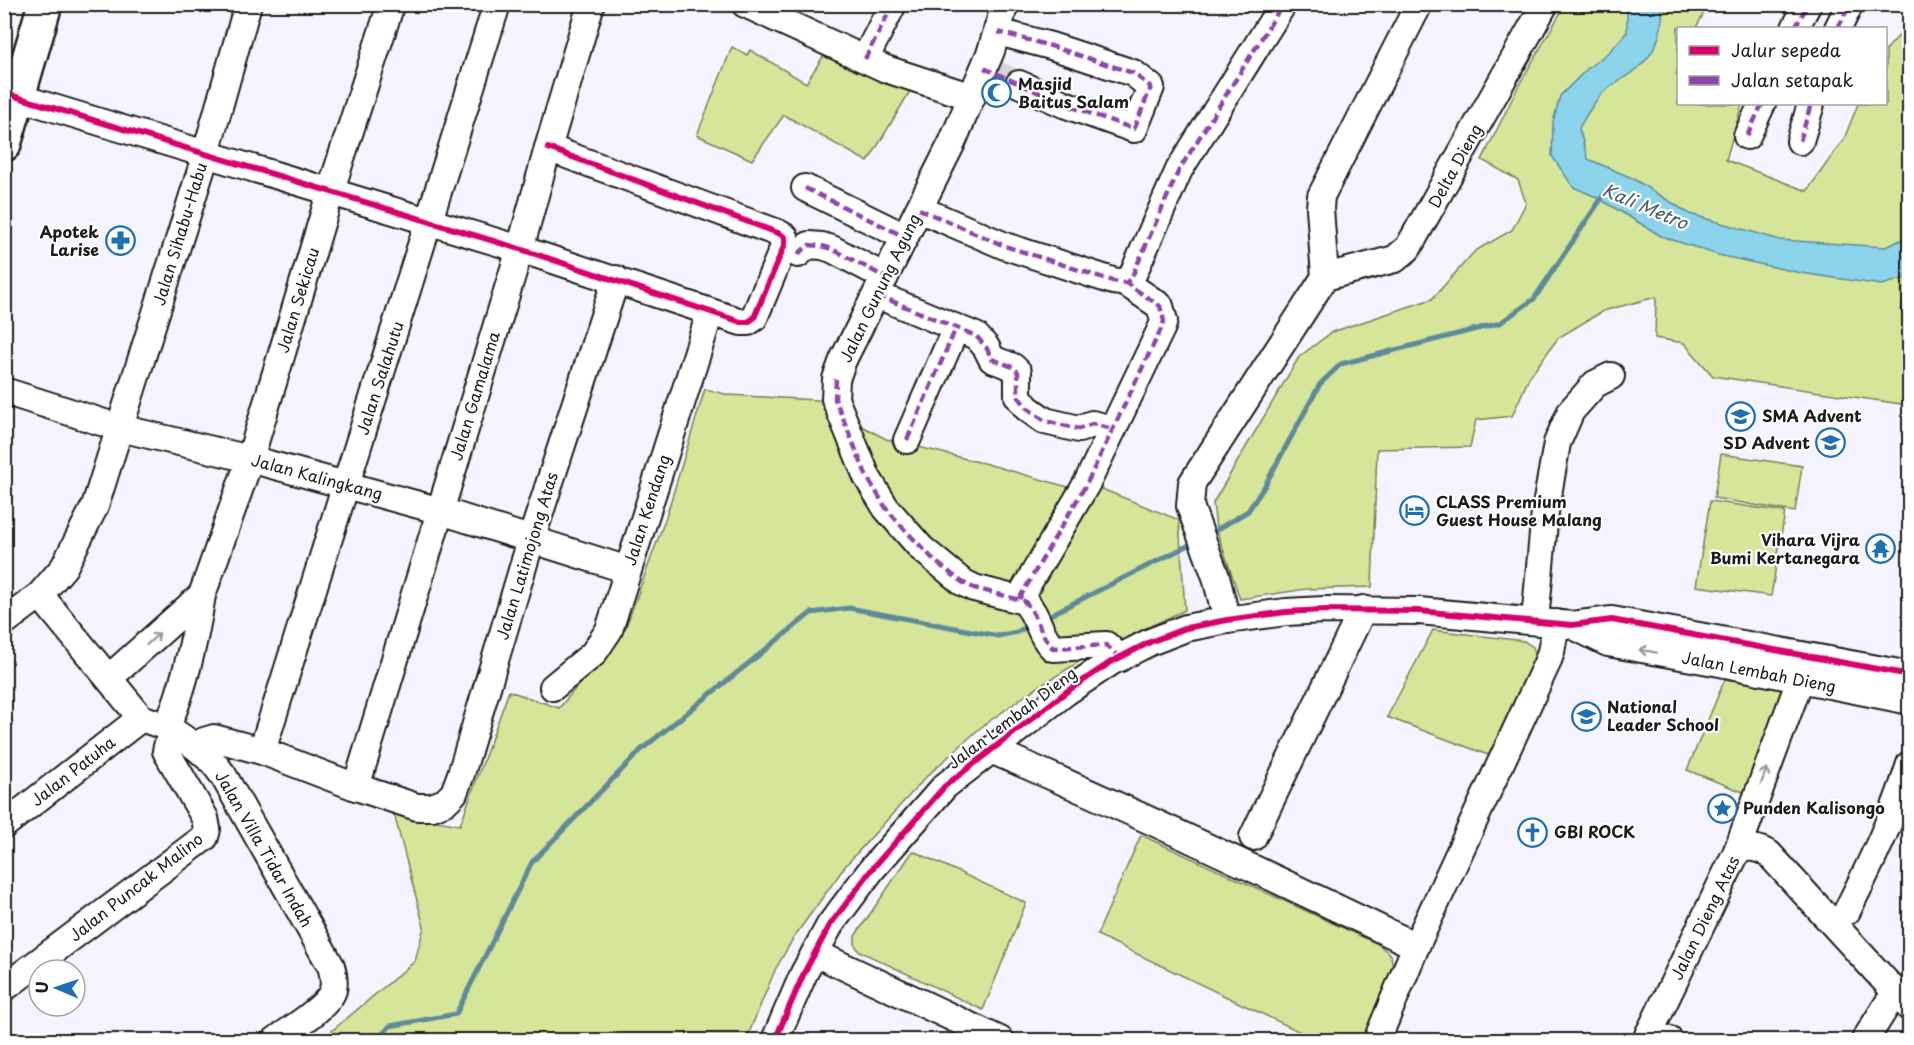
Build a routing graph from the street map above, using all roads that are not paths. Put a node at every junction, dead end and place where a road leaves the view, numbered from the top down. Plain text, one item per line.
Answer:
1 (45, 4) edge
2 (248, 4) edge
3 (390, 4) edge
4 (497, 4) edge
5 (591, 4) edge
6 (893, 4) edge
7 (1005, 4) edge
8 (1283, 4) edge
9 (1419, 4) edge
10 (1545, 4) edge
11 (1809, 4) edge
12 (1850, 4) edge
13 (753, 6) edge
14 (1796, 27) edge
15 (1838, 27) edge
16 (998, 32) junction
17 (866, 59) junction
18 (1019, 84) tunnel mouth
19 (11, 95) edge
20 (972, 97) junction
21 (1762, 105) edge
22 (1811, 105) edge
23 (1747, 136) dead end
24 (1800, 141) dead end
25 (4, 144) edge
26 (548, 148) junction
27 (206, 153) junction
28 (805, 188) dead end
29 (331, 190) junction
30 (919, 209) junction
31 (429, 222) junction
32 (905, 237) junction
33 (520, 249) junction
34 (798, 254) dead end
35 (1325, 277) junction
36 (616, 279) junction
37 (1125, 282) junction
38 (881, 286) junction
39 (710, 313) junction
40 (956, 328) junction
41 (1611, 376) dead end
42 (4, 391) edge
43 (120, 428) junction
44 (1113, 429) junction
45 (907, 440) dead end
46 (250, 459) junction
47 (345, 484) junction
48 (441, 511) junction
49 (531, 540) junction
50 (628, 570) junction
51 (40, 595) junction
52 (202, 595) junction
53 (1025, 603) junction
54 (1363, 609) junction
55 (1227, 620) junction
56 (4, 622) edge
57 (1554, 623) junction
58 (1722, 652) junction
59 (1120, 658) junction
60 (1910, 675) edge
61 (110, 678) junction
62 (1800, 680) junction
63 (1873, 681) junction
64 (553, 687) dead end
65 (1910, 701) edge
66 (141, 718) junction
67 (180, 736) junction
68 (990, 750) junction
69 (262, 751) junction
70 (1910, 764) edge
71 (356, 786) junction
72 (4, 825) edge
73 (1253, 837) dead end
74 (1737, 850) junction
75 (1847, 911) dead end
76 (1416, 946) junction
77 (815, 953) junction
78 (4, 988) edge
79 (1903, 1001) edge
80 (1655, 1038) edge
81 (276, 1041) edge
82 (775, 1041) edge
83 (1000, 1041) edge
84 (1377, 1041) edge
85 (1864, 1041) edge

1 - 19 main road
2 - 27 street, Jalan Sihabu-Habu
3 - 29 street, Jalan Sekicau
4 - 31 street, Jalan Salahutu
5 - 26 street, Jalan Gamalama
6 - 17 street
7 - 16 street, Jalan Gunung Agung
8 - 37 street
9 - 35 street
10 - 35 street, Delta Dieng
11 - 14 street
12 - 15 street
13 - 17 street
16 - 18 street
16 - 20 street, Jalan Gunung Agung
17 - 20 street
19 - 25 main road
19 - 27 street
20 - 30 street, Jalan Gunung Agung
21 - 23 street
22 - 24 street
26 - 33 street, Jalan Gamalama
26 - 39 street
27 - 29 street
27 - 43 street, Jalan Sihabu-Habu
28 - 32 street
29 - 31 street
29 - 46 street, Jalan Sekicau
30 - 32 street, Jalan Gunung Agung
30 - 37 street
31 - 33 street
31 - 47 street, Jalan Salahutu
32 - 38 street, Jalan Gunung Agung
33 - 36 street
33 - 48 street, Jalan Gamalama
34 - 38 street
35 - 55 street
36 - 39 street
36 - 49 street, Jalan Latimojong Atas
37 - 44 street
38 - 40 street
38 - 53 street, Jalan Gunung Agung
39 - 50 street, Jalan Kendang
40 - 44 street
40 - 45 street
41 - 57 street
42 - 43 street, Jalan Kalingkang
43 - 46 street, Jalan Kalingkang
43 - 51 street, Jalan Sihabu-Habu
44 - 53 street
46 - 47 street, Jalan Kalingkang
46 - 52 street, Jalan Sekicau
47 - 48 street, Jalan Kalingkang
47 - 69 street, Jalan Salahutu
48 - 49 street, Jalan Kalingkang
48 - 71 street, Jalan Gamalama
49 - 50 street, Jalan Kalingkang
49 - 71 street, Jalan Latimojong Atas
50 - 64 street, Jalan Kendang
51 - 56 street, Jalan Sihabu-Habu
51 - 61 street
61 -> 52 street
52 - 67 street, Jalan Sekicau
53 - 59 street
54 - 55 street, Jalan Lembah Dieng
54 - 57 street, Jalan Lembah Dieng
54 - 73 street
55 - 59 street, Jalan Lembah Dieng
57 - 58 street, Jalan Lembah Dieng
57 - 76 street
58 - 62 street, Jalan Lembah Dieng
58 - 63 street
59 - 68 street, Jalan Lembah Dieng
60 - 63 street
61 - 66 street
62 - 63 street, Jalan Lembah Dieng
74 -> 62 street
63 - 65 street, Jalan Lembah Dieng
66 - 67 street, Jalan Villa Tidar Indah
66 - 72 street, Jalan Patuha
67 - 69 street
67 - 78 street, Jalan Puncak Malino
67 - 81 street, Jalan Villa Tidar Indah
68 - 76 street
68 - 77 street, Jalan Lembah Dieng
69 - 71 street
70 - 75 street
74 - 79 street, Jalan Dieng Atas
74 - 80 street, Jalan Dieng Atas
76 - 84 street
77 - 82 street, Jalan Lembah Dieng
77 - 83 street
79 - 85 street

